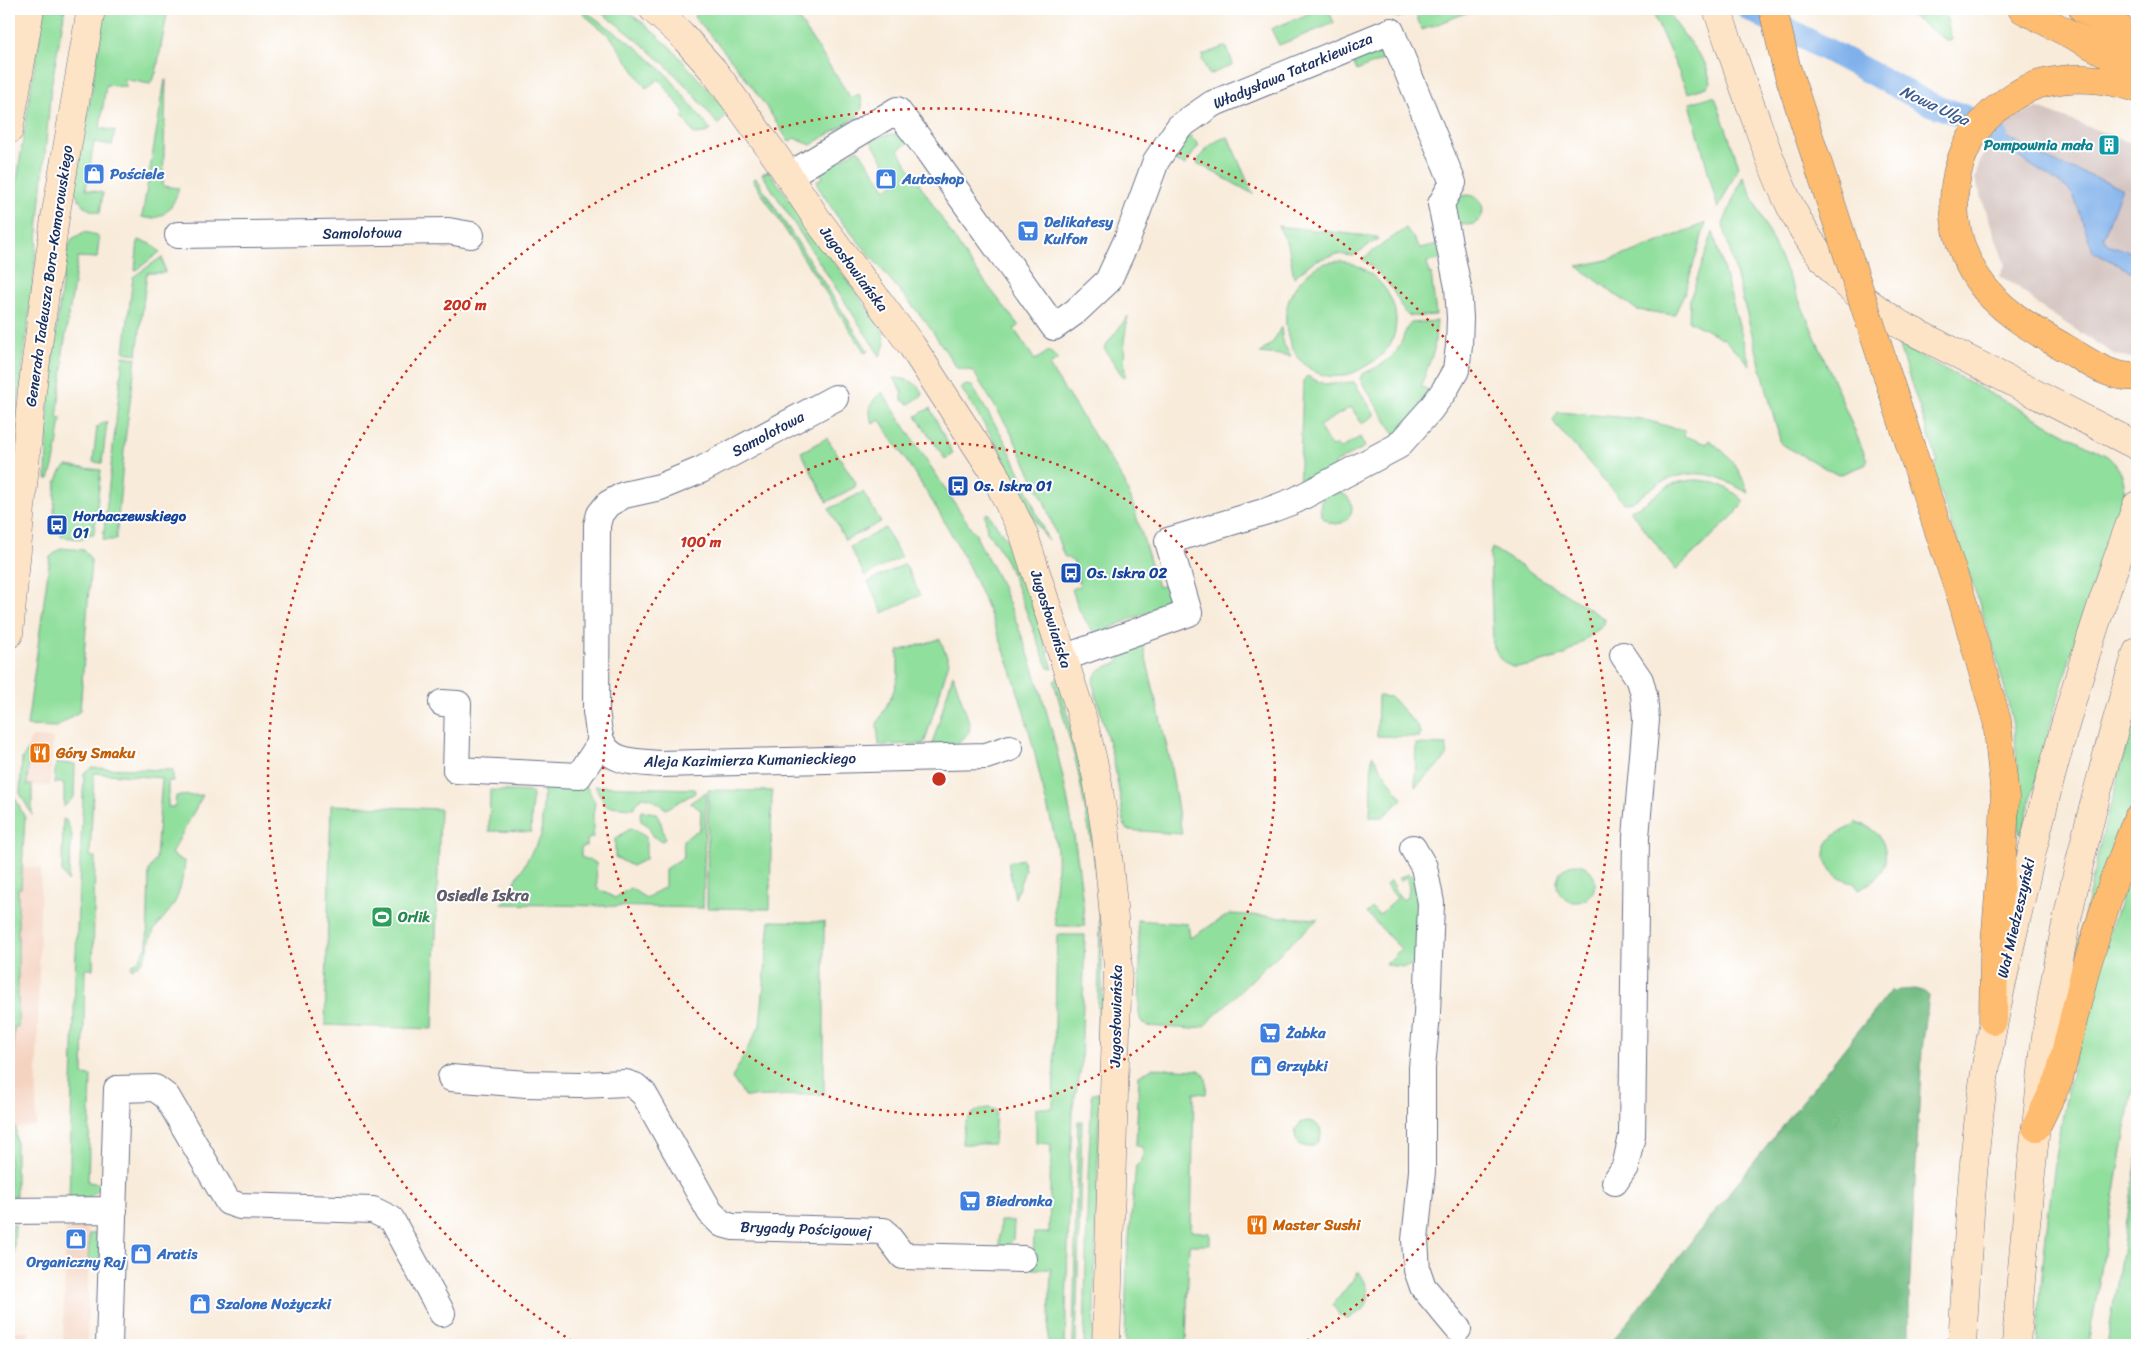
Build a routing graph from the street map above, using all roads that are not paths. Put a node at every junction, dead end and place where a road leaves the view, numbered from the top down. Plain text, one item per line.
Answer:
1 (30, 9) edge
2 (91, 9) edge
3 (653, 9) edge
4 (1717, 9) edge
5 (1773, 9) edge
6 (2022, 9) edge
7 (2083, 9) edge
8 (2137, 38) edge
9 (2137, 69) edge
10 (2137, 88) edge
11 (9, 130) edge
12 (788, 176) junction
13 (178, 234) dead end
14 (471, 235) dead end
15 (2137, 376) edge
16 (835, 398) dead end
17 (2137, 446) edge
18 (2137, 505) edge
19 (9, 634) edge
20 (2137, 652) edge
21 (1623, 655) dead end
22 (1063, 658) junction
23 (442, 703) dead end
24 (601, 742) junction
25 (1010, 748) dead end
26 (2137, 819) edge
27 (1413, 848) dead end
28 (1993, 1020) junction
29 (451, 1078) dead end
30 (2036, 1127) junction
31 (1615, 1182) dead end
32 (114, 1210) junction
33 (9, 1211) edge
34 (1023, 1259) dead end
35 (442, 1313) dead end
36 (1458, 1329) dead end
37 (109, 1345) edge
38 (1106, 1345) edge
39 (1962, 1345) edge
40 (2016, 1345) edge

1 - 11 street
2 - 19 street, Generała Tadeusza Bora-Komorowskiego
3 - 12 street, Jugosłowiańska
4 - 17 street
5 - 28 main road, bridge
6 - 9 main road
7 - 8 main road
10 - 15 main road
12 - 22 street, Jugosłowiańska
12 - 22 street, Władysława Tatarkiewicza
13 - 14 street, Samolotowa
16 - 24 street, Samolotowa
18 - 28 street, Wał Miedzeszyński
20 - 30 street
21 - 31 street
22 - 38 street, Jugosłowiańska
23 - 24 street
24 - 25 street, Aleja Kazimierza Kumanieckiego
26 - 30 main road
27 - 36 street
28 - 39 street, Wał Miedzeszyński
29 - 34 street, Brygady Pościgowej
30 - 40 street
32 - 33 street
32 - 35 street
32 - 37 street

